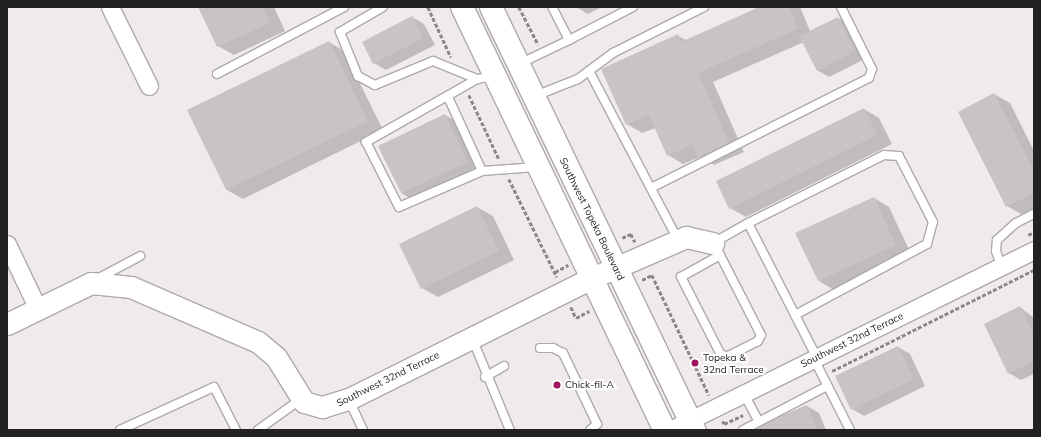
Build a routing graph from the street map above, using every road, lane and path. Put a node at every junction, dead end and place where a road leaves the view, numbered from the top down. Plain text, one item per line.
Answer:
1 (110, 7) edge
2 (344, 7) edge
3 (383, 7) edge
4 (462, 7) edge
5 (491, 7) edge
6 (519, 7) edge
7 (552, 7) edge
8 (633, 7) edge
9 (704, 7) edge
10 (841, 7) edge
11 (568, 40) junction
12 (540, 47) dead end
13 (518, 65) junction
14 (589, 71) junction
15 (217, 74) dead end
16 (486, 78) junction
17 (149, 86) dead end
18 (448, 97) junction
19 (534, 97) junction
20 (539, 167) junction
21 (482, 171) junction
22 (506, 172) junction
23 (651, 188) junction
24 (1034, 214) edge
25 (748, 223) junction
26 (678, 240) junction
27 (7, 244) edge
28 (716, 249) junction
29 (1034, 250) edge
30 (140, 256) dead end
31 (1001, 266) junction
32 (1034, 270) edge
33 (592, 278) junction
34 (622, 280) junction
35 (82, 287) junction
36 (564, 292) junction
37 (603, 302) junction
38 (38, 309) junction
39 (795, 315) junction
40 (7, 324) edge
41 (472, 338) junction
42 (540, 348) dead end
43 (816, 358) junction
44 (504, 366) dead end
45 (822, 376) junction
46 (486, 377) junction
47 (827, 386) junction
48 (744, 394) junction
49 (301, 399) junction
50 (349, 399) junction
51 (716, 408) junction
52 (753, 410) junction
53 (758, 420) junction
54 (693, 425) edge
55 (120, 430) edge
56 (236, 430) edge
57 (258, 430) edge
58 (363, 430) edge
59 (510, 430) edge
60 (590, 430) edge
61 (665, 430) edge
62 (670, 430) edge
63 (743, 430) edge
64 (850, 430) edge

1 - 17 street
2 - 15 lane
3 - 16 lane
4 - 16 main road
5 - 13 main road, Southwest Topeka Boulevard
6 - 12 path
7 - 11 lane
8 - 11 lane
9 - 14 lane
10 - 23 lane
11 - 13 lane
13 - 16 main road
13 - 19 main road, Southwest Topeka Boulevard
14 - 19 lane
14 - 23 lane
16 - 18 lane
16 - 20 main road
18 - 21 lane
18 - 21 lane
19 - 34 main road, Southwest Topeka Boulevard
20 - 22 lane
20 - 33 main road
21 - 22 lane
22 - 36 path
23 - 26 lane
24 - 31 lane
25 - 28 lane
25 - 39 lane
25 - 39 lane
26 - 28 street, Southwest 32nd Terrace
26 - 34 street, Southwest 32nd Terrace
27 - 38 street
28 - 28 lane
29 - 31 street, Southwest 32nd Terrace
30 - 35 lane
31 - 43 street, Southwest 32nd Terrace
32 - 45 path
33 - 34 street, Southwest 32nd Terrace
33 - 36 street, Southwest 32nd Terrace
33 - 37 main road
34 - 51 path
34 - 54 main road, Southwest Topeka Boulevard
35 - 38 street
35 - 49 street
36 - 37 path
36 - 41 street, Southwest 32nd Terrace
37 - 61 main road
38 - 40 street
39 - 43 lane
41 - 46 lane
41 - 50 street, Southwest 32nd Terrace
42 - 60 lane
43 - 45 lane
43 - 48 street, Southwest 32nd Terrace
44 - 46 lane
45 - 47 lane
46 - 59 lane
47 - 53 lane
47 - 64 lane
48 - 51 street, Southwest 32nd Terrace
48 - 52 lane
49 - 50 street, Southwest 32nd Terrace
49 - 57 lane
50 - 58 lane
51 - 52 path
51 - 54 street, Southwest 32nd Terrace
52 - 53 lane
53 - 63 lane
54 - 62 street, Southwest 32nd Terrace
55 - 56 lane

